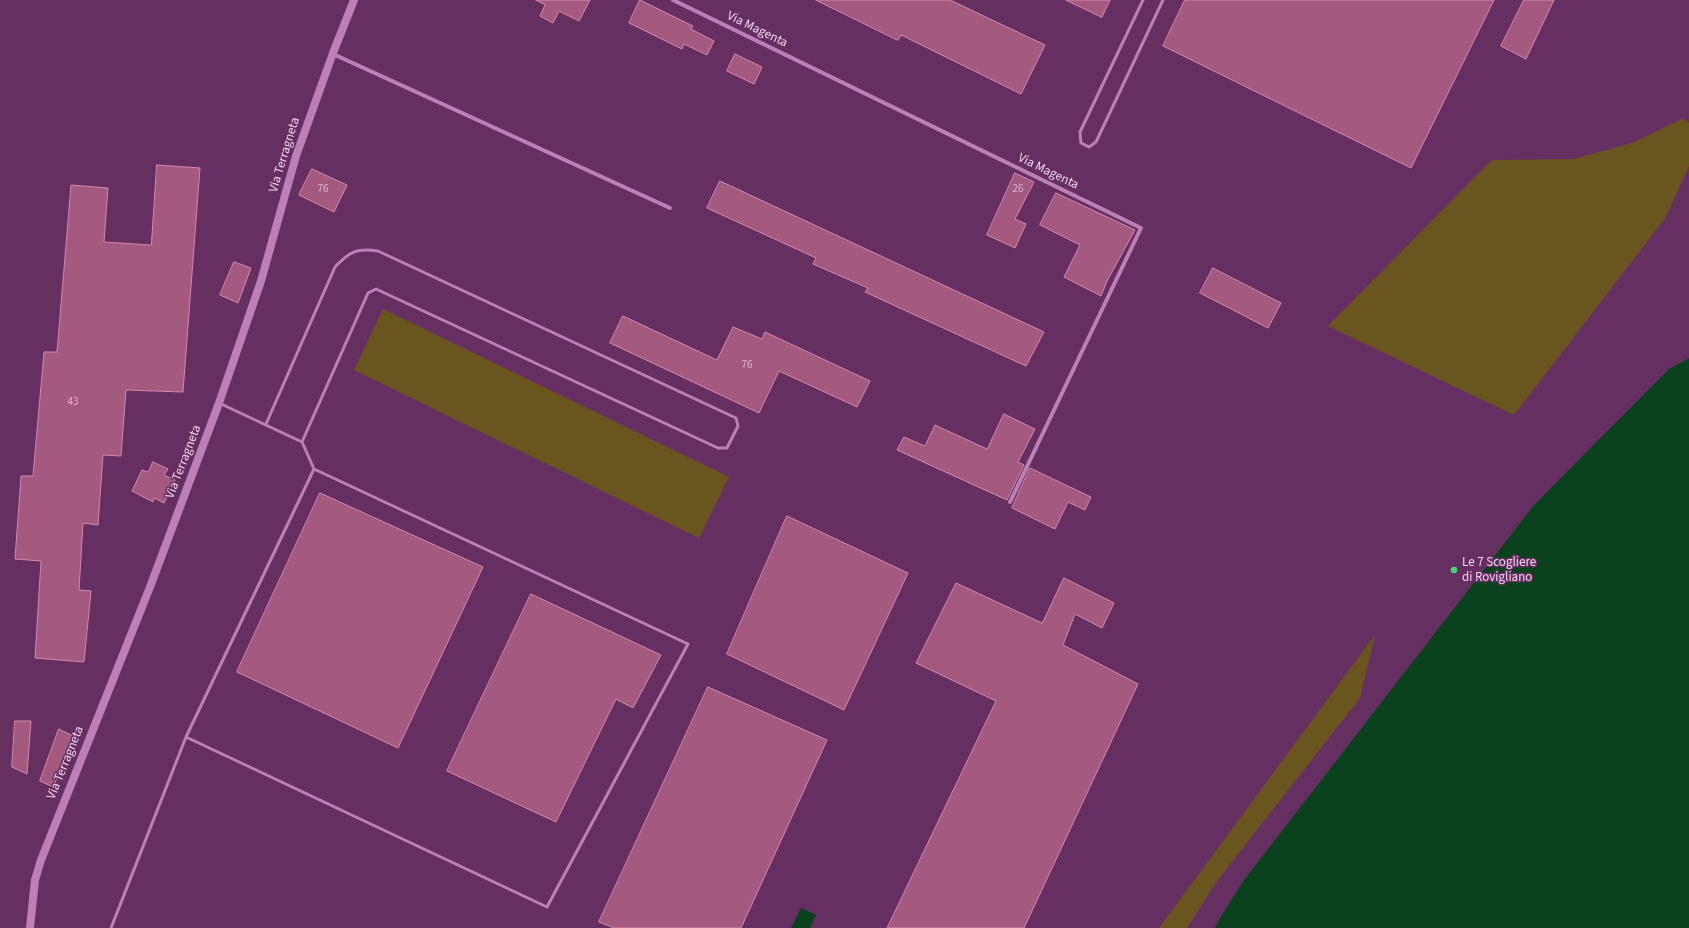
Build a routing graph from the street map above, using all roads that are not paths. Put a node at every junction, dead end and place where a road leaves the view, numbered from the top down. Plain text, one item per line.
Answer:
1 (354, 0) edge
2 (673, 0) edge
3 (1143, 0) edge
4 (1163, 0) edge
5 (333, 54) junction
6 (670, 208) dead end
7 (219, 403) junction
8 (266, 424) junction
9 (302, 442) junction
10 (314, 469) junction
11 (1010, 502) dead end
12 (186, 737) junction
13 (30, 928) edge
14 (111, 928) edge

1 - 5 street, Via Terragneta
2 - 11 street, Via Magenta
3 - 4 lane
5 - 6 street
5 - 7 street, Via Terragneta
7 - 8 lane
7 - 13 street, Via Terragneta
8 - 9 lane
8 - 9 lane
9 - 10 lane
10 - 12 lane
10 - 12 lane
12 - 14 lane

